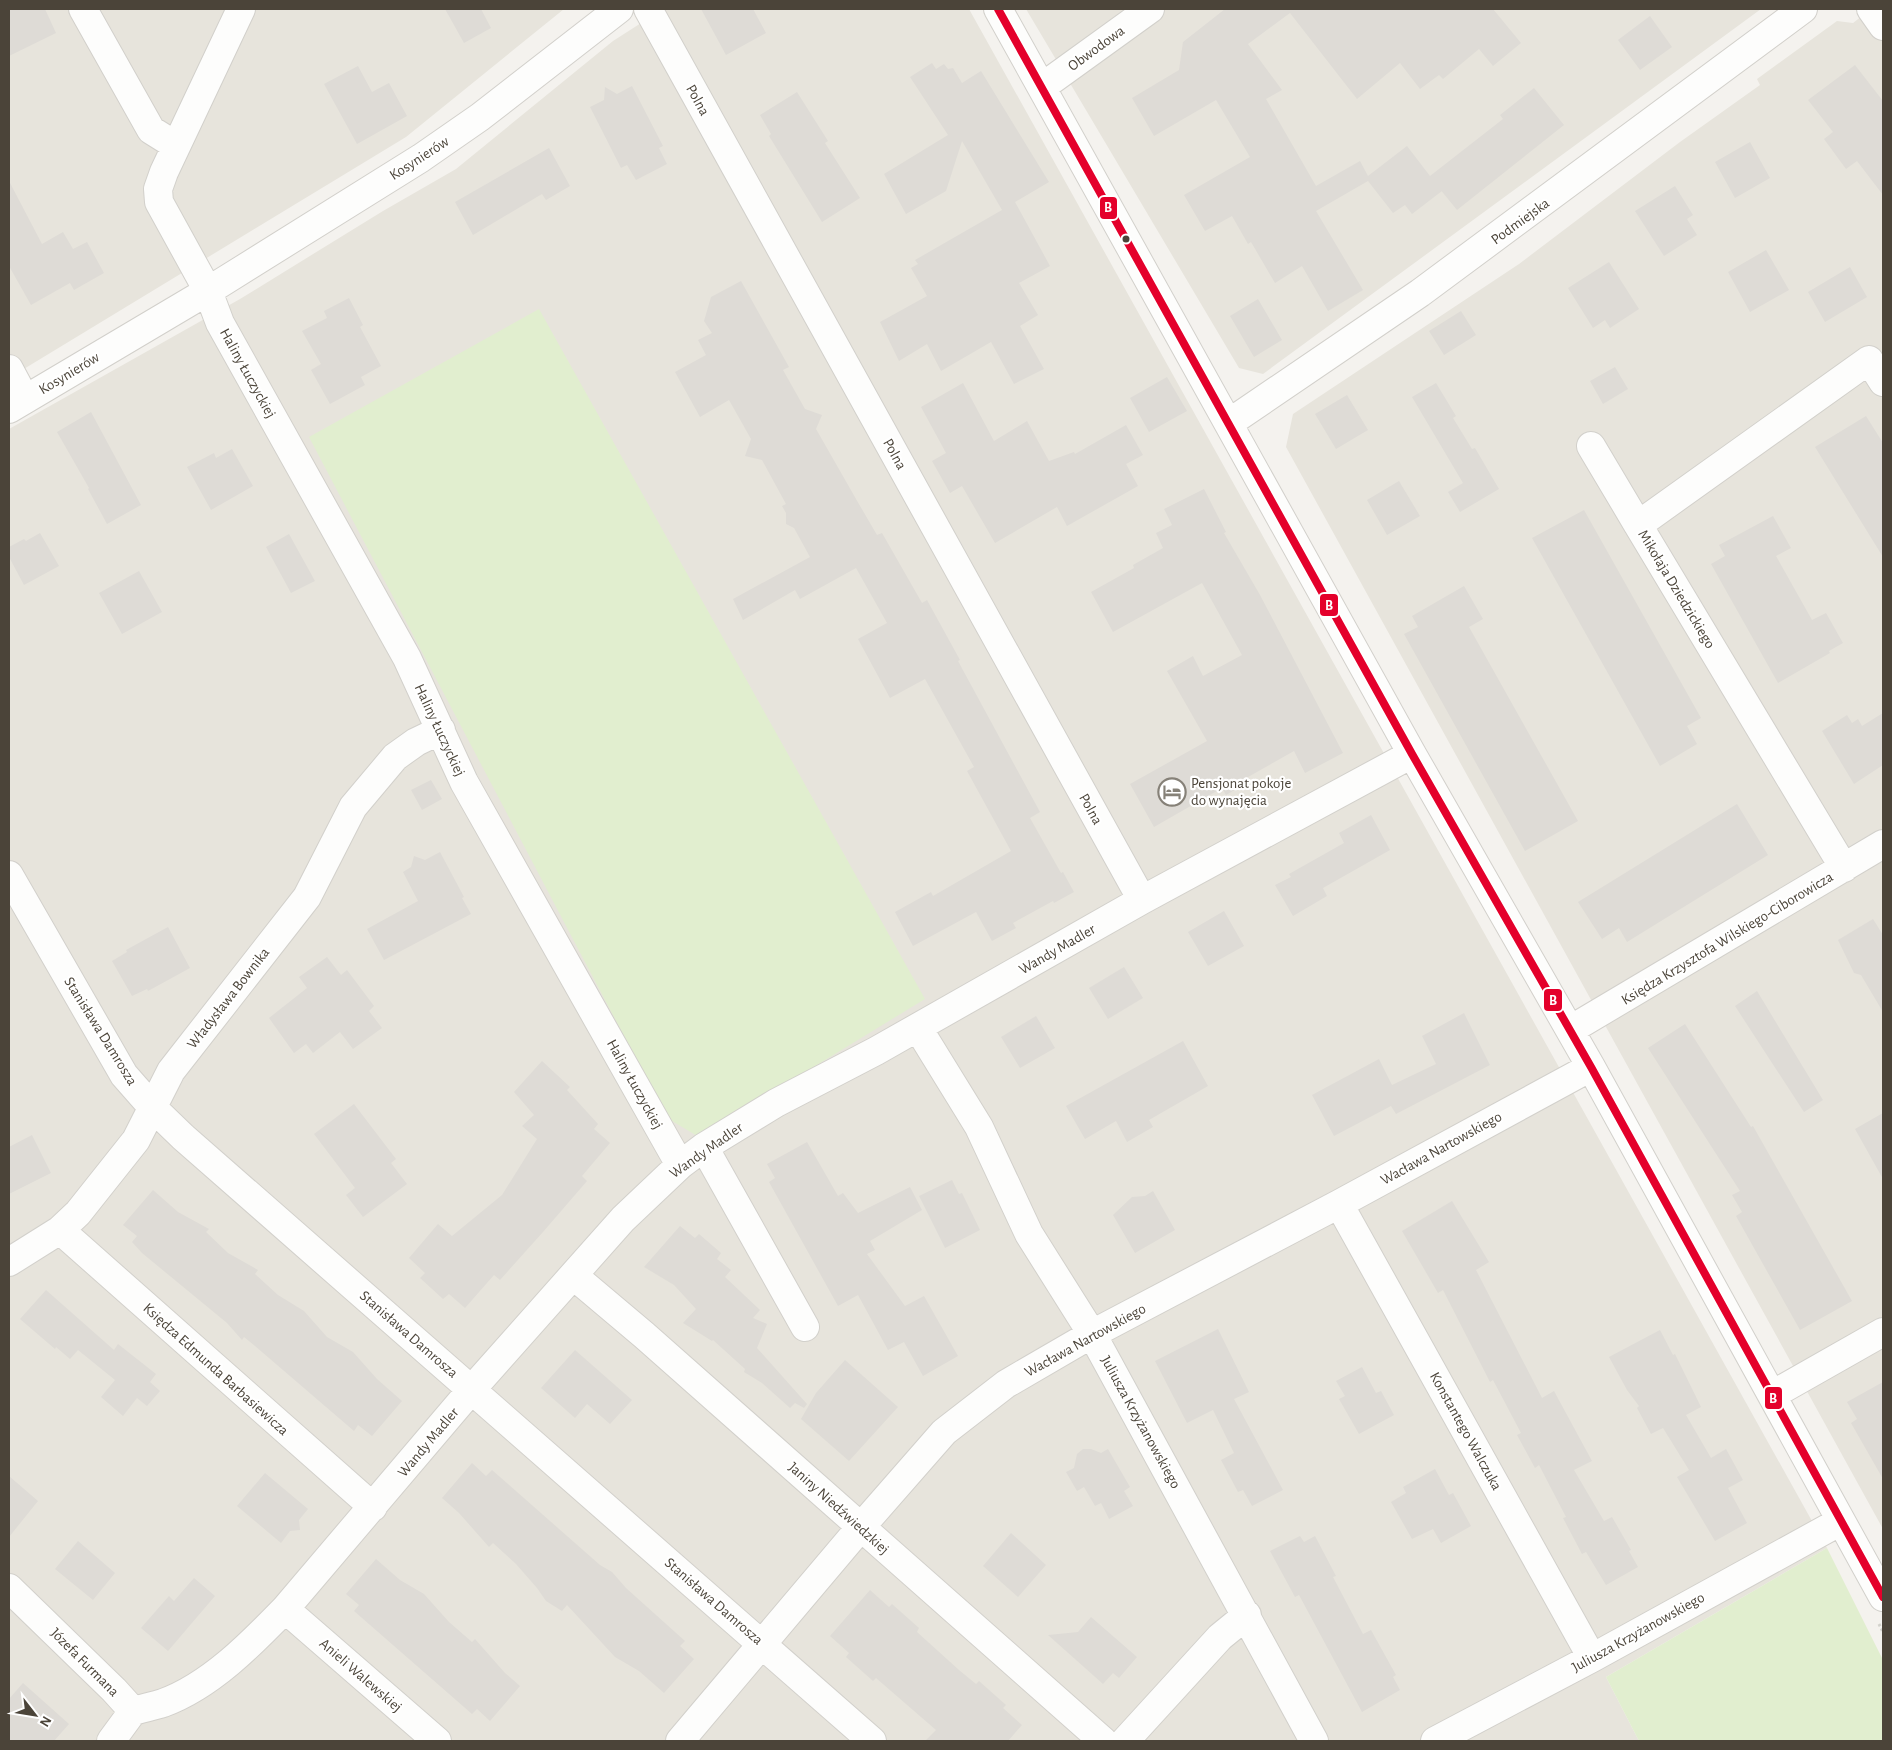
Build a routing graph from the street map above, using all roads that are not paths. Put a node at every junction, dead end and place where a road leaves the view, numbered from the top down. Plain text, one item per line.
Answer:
1 (83, 9) edge
2 (241, 9) edge
3 (619, 9) edge
4 (648, 9) edge
5 (998, 9) edge
6 (1150, 9) edge
7 (1804, 9) edge
8 (1871, 9) edge
9 (1883, 26) edge
10 (1042, 87) junction
11 (176, 145) junction
12 (208, 291) junction
13 (9, 370) edge
14 (1883, 382) edge
15 (17, 404) edge
16 (1229, 423) junction
17 (1591, 446) dead end
18 (1638, 525) junction
19 (441, 730) junction
20 (1412, 754) junction
21 (1883, 844) edge
22 (1844, 868) junction
23 (9, 875) edge
24 (1142, 900) junction
25 (918, 1028) junction
26 (1570, 1030) junction
27 (1590, 1067) junction
28 (153, 1108) junction
29 (704, 1147) junction
30 (680, 1165) junction
31 (1339, 1204) junction
32 (60, 1230) junction
33 (9, 1262) edge
34 (574, 1276) junction
35 (805, 1327) dead end
36 (1883, 1332) edge
37 (1092, 1334) junction
38 (472, 1389) junction
39 (1772, 1395) junction
40 (373, 1507) junction
41 (1841, 1521) junction
42 (860, 1528) junction
43 (9, 1588) edge
44 (1883, 1597) edge
45 (285, 1609) junction
46 (1246, 1615) junction
47 (763, 1645) junction
48 (1592, 1658) junction
49 (133, 1711) junction
50 (112, 1741) edge
51 (437, 1741) edge
52 (680, 1741) edge
53 (872, 1741) edge
54 (1102, 1741) edge
55 (1124, 1741) edge
56 (1314, 1741) edge
57 (1435, 1741) edge

1 - 11 street
2 - 11 street
3 - 12 street, Kosynierów
4 - 24 street, Polna
5 - 10 street
6 - 10 street, Obwodowa
7 - 16 street, Podmiejska
8 - 9 street
10 - 16 street
11 - 12 street
12 - 15 street, Kosynierów
12 - 19 street, Haliny Łuczyckiej
13 - 15 street
14 - 18 street, Mikołaja Dziedzickiego
16 - 20 street
17 - 18 street
18 - 22 street, Mikołaja Dziedzickiego
19 - 28 street, Władysława Bownika
19 - 30 street, Haliny Łuczyckiej
20 - 24 street, Wandy Madler
20 - 26 street
21 - 22 street, Księdza Krzysztofa Wilskiego-Ciborowicza
22 - 26 street, Księdza Krzysztofa Wilskiego-Ciborowicza
23 - 28 street, Stanisława Damrosza
24 - 25 street, Wandy Madler
25 - 29 street, Wandy Madler
25 - 37 street, Juliusza Krzyżanowskiego
26 - 27 street
27 - 31 street, Wacława Nartowskiego
27 - 39 street
28 - 32 street, Władysława Bownika
28 - 38 street, Stanisława Damrosza
29 - 30 street, Wandy Madler
29 - 35 street
30 - 34 street, Wandy Madler
31 - 37 street, Wacława Nartowskiego
31 - 48 street, Konstantego Walczuka
32 - 33 street, Władysława Bownika
32 - 40 street, Księdza Edmunda Barbasiewicza
34 - 38 street, Wandy Madler
34 - 42 street, Janiny Niedźwiedzkiej
36 - 39 street
37 - 42 street, Wacława Nartowskiego
37 - 46 street, Juliusza Krzyżanowskiego
38 - 40 street, Wandy Madler
38 - 47 street, Stanisława Damrosza
39 - 41 street
40 - 45 street, Wandy Madler
41 - 44 street
41 - 48 street, Juliusza Krzyżanowskiego
42 - 47 street, Wacława Nartowskiego
42 - 54 street, Janiny Niedźwiedzkiej
43 - 49 street, Józefa Furmana
45 - 49 street, Wandy Madler
45 - 51 street, Anieli Walewskiej
46 - 55 street
46 - 56 street, Juliusza Krzyżanowskiego
47 - 52 street, Wacława Nartowskiego
47 - 53 street, Stanisława Damrosza
48 - 57 street, Juliusza Krzyżanowskiego
49 - 50 street

